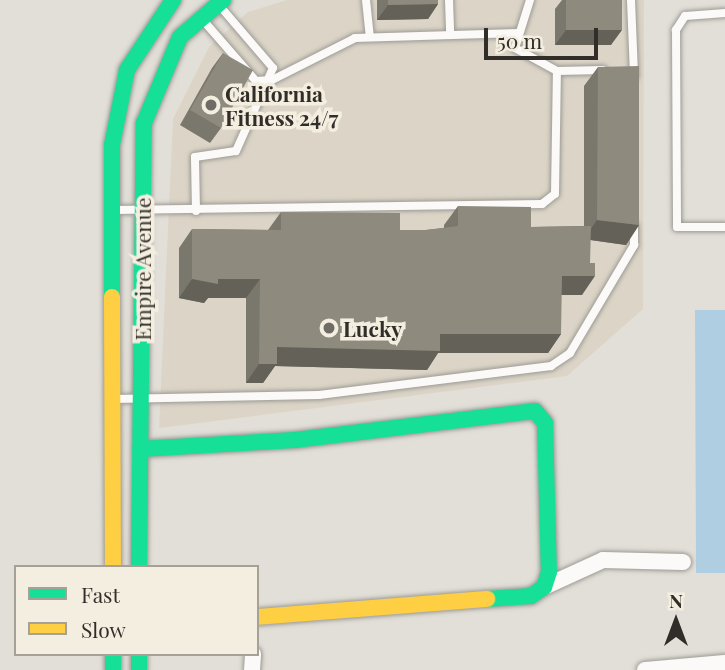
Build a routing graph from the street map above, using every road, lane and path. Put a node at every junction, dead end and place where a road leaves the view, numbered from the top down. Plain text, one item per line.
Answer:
1 (175, 0) edge
2 (449, 0) edge
3 (530, 0) edge
4 (631, 0) edge
5 (218, 1) edge
6 (365, 1) edge
7 (725, 12) edge
8 (200, 17) junction
9 (518, 33) junction
10 (450, 34) junction
11 (370, 37) junction
12 (634, 70) junction
13 (557, 71) junction
14 (272, 80) junction
15 (634, 83) edge
16 (113, 210) junction
17 (142, 210) junction
18 (196, 211) junction
19 (634, 218) edge
20 (725, 227) edge
21 (111, 399) junction
22 (141, 399) junction
23 (140, 449) junction
24 (113, 534) junction
25 (683, 562) dead end
26 (113, 565) edge
27 (121, 565) edge
28 (139, 565) edge
29 (544, 587) junction
30 (259, 617) edge
31 (725, 663) edge
32 (645, 670) edge

1 - 8 main road
1 - 16 main road, Empire Avenue
2 - 10 lane
3 - 9 lane
4 - 12 lane
5 - 8 main road, Empire Avenue
5 - 14 lane
6 - 11 lane
7 - 20 lane
8 - 14 lane
8 - 17 main road, Empire Avenue
9 - 10 lane
9 - 13 lane
10 - 11 lane
11 - 14 lane
12 - 13 lane
12 - 15 lane
13 - 18 lane
14 - 18 lane
16 - 17 lane
16 - 21 main road, Empire Avenue
17 - 18 lane
17 - 22 main road, Empire Avenue
19 - 22 lane
21 - 22 lane
21 - 24 main road, Empire Avenue
22 - 23 main road, Empire Avenue
23 - 28 main road, Empire Avenue
23 - 29 main road
24 - 26 main road, Empire Avenue
24 - 27 main road
25 - 29 street
29 - 30 main road
31 - 32 street

